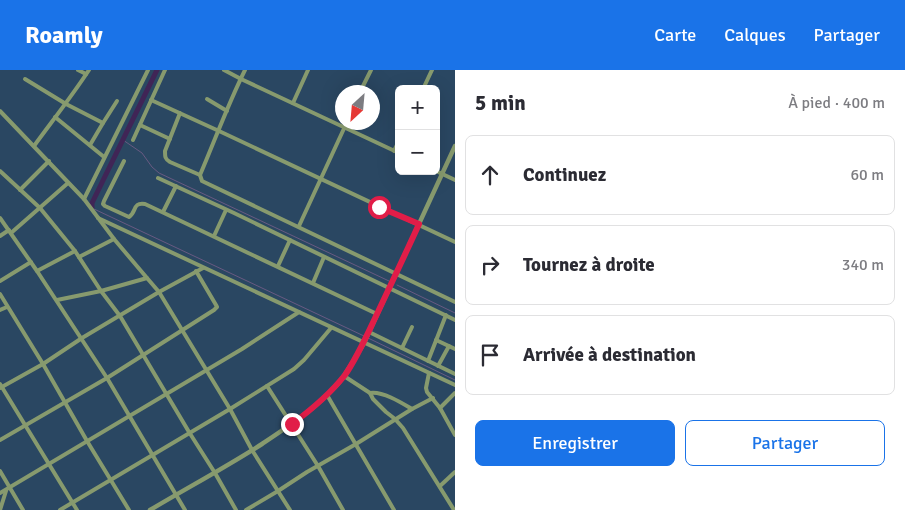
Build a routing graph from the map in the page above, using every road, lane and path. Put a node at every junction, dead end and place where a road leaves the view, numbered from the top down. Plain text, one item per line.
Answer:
1 (78, 70) edge
2 (140, 70) edge
3 (165, 70) edge
4 (224, 70) edge
5 (245, 70) edge
6 (308, 70) edge
7 (371, 70) edge
8 (432, 70) edge
9 (88, 72) edge
10 (147, 72) edge
11 (25, 79) dead end
12 (241, 79) junction
13 (364, 85) edge
14 (426, 85) edge
15 (206, 99) dead end
16 (151, 100) junction
17 (116, 101) dead end
18 (293, 103) junction
19 (66, 104) junction
20 (0, 111) edge
21 (226, 111) junction
22 (180, 113) junction
23 (55, 117) junction
24 (103, 123) junction
25 (335, 123) edge
26 (140, 125) junction
27 (343, 130) edge
28 (350, 130) edge
29 (219, 131) junction
30 (170, 139) junction
31 (133, 140) dead end
32 (90, 145) junction
33 (34, 146) junction
34 (455, 146) edge
35 (395, 151) edge
36 (104, 157) junction
37 (49, 161) junction
38 (124, 161) dead end
39 (0, 171) edge
40 (442, 174) junction
41 (200, 175) junction
42 (158, 178) dead end
43 (320, 179) junction
44 (455, 180) edge
45 (68, 183) junction
46 (176, 186) junction
47 (20, 190) junction
48 (84, 199) junction
49 (40, 208) junction
50 (226, 210) junction
51 (163, 212) junction
52 (0, 218) edge
53 (98, 218) junction
54 (419, 224) junction
55 (299, 226) junction
56 (10, 232) junction
57 (0, 236) edge
58 (214, 236) junction
59 (114, 239) junction
60 (290, 240) junction
61 (455, 242) edge
62 (75, 251) junction
63 (79, 257) junction
64 (324, 257) junction
65 (31, 262) junction
66 (278, 266) junction
67 (203, 268) junction
68 (37, 271) junction
69 (196, 271) junction
70 (396, 273) junction
71 (147, 278) junction
72 (0, 281) edge
73 (313, 283) junction
74 (389, 288) junction
75 (101, 291) junction
76 (159, 292) junction
77 (0, 294) edge
78 (57, 300) junction
79 (455, 302) edge
80 (7, 307) junction
81 (0, 310) edge
82 (299, 312) junction
83 (377, 314) junction
84 (446, 315) junction
85 (120, 316) junction
86 (455, 320) edge
87 (412, 327) dead end
88 (331, 328) junction
89 (182, 330) junction
90 (369, 333) junction
91 (82, 338) junction
92 (436, 340) junction
93 (364, 342) junction
94 (449, 346) junction
95 (402, 348) junction
96 (455, 349) edge
97 (143, 355) junction
98 (428, 361) junction
99 (43, 364) junction
100 (438, 366) junction
101 (207, 370) junction
102 (428, 374) junction
103 (455, 374) edge
104 (344, 376) junction
105 (107, 378) junction
106 (455, 385) edge
107 (1, 386) edge
108 (267, 386) junction
109 (370, 393) junction
110 (455, 393) edge
111 (166, 394) junction
112 (327, 395) junction
113 (433, 398) junction
114 (66, 401) junction
115 (440, 408) junction
116 (230, 409) junction
117 (412, 409) junction
118 (130, 416) junction
119 (396, 419) junction
120 (292, 424) junction
121 (25, 425) junction
122 (189, 432) junction
123 (455, 435) edge
124 (0, 440) edge
125 (88, 441) junction
126 (356, 444) junction
127 (252, 450) junction
128 (152, 454) junction
129 (49, 464) junction
130 (318, 466) junction
131 (0, 471) edge
132 (455, 472) edge
133 (215, 473) junction
134 (111, 479) junction
135 (440, 486) junction
136 (8, 489) junction
137 (278, 491) junction
138 (0, 493) edge
139 (176, 494) junction
140 (72, 502) junction
141 (454, 508) edge
142 (0, 510) edge
143 (23, 510) edge
144 (60, 510) edge
145 (77, 510) edge
146 (129, 510) edge
147 (150, 510) edge
148 (185, 510) edge
149 (236, 510) edge
150 (246, 510) edge
151 (290, 510) edge
152 (343, 510) edge
153 (394, 510) edge

1 - 9 street
2 - 10 street
3 - 16 street
4 - 12 street
5 - 12 street
6 - 18 street
7 - 13 street
8 - 14 street
9 - 19 street
10 - 36 street
11 - 19 street
12 - 18 street
12 - 21 street
15 - 21 street
16 - 22 street
16 - 26 street
17 - 24 street
18 - 25 street
19 - 23 street
19 - 24 street
20 - 33 street
21 - 29 street
22 - 29 street
22 - 30 street
23 - 32 street
23 - 33 street
24 - 32 street
26 - 30 street
26 - 31 street
27 - 43 street
28 - 35 street
29 - 41 street
29 - 43 street
30 - 41 street
32 - 36 street
33 - 37 street
34 - 40 street
36 - 48 street
37 - 45 street
37 - 47 street
38 - 51 street
39 - 47 street
40 - 44 street
40 - 54 street
41 - 55 street
42 - 46 street
43 - 54 street
43 - 55 street
45 - 48 street
45 - 49 street
46 - 50 street
46 - 51 street
47 - 49 street
48 - 53 street
49 - 56 street
49 - 62 street
50 - 58 street
50 - 60 street
51 - 58 street
52 - 56 street
53 - 59 street
53 - 67 street
54 - 61 street
54 - 70 street
55 - 70 street
56 - 57 street
56 - 65 street
58 - 66 street
59 - 63 street
59 - 71 street
60 - 64 street
60 - 66 street
62 - 63 street
62 - 68 street
63 - 75 street
64 - 73 street
64 - 74 street
65 - 68 street
65 - 72 street
66 - 73 street
67 - 69 street
67 - 82 street
68 - 78 street
69 - 76 street
69 - 89 street
70 - 74 street
70 - 79 street
71 - 75 street
71 - 76 street
73 - 83 street
74 - 83 street
74 - 84 street
75 - 78 street
75 - 85 street
76 - 85 street
76 - 89 street
77 - 80 street
78 - 91 street
80 - 81 street
80 - 99 street
82 - 88 street
82 - 101 street
83 - 90 street
84 - 86 street
84 - 92 street
85 - 91 street
85 - 97 street
87 - 95 street
88 - 93 street
88 - 108 street
89 - 97 street
89 - 101 street
90 - 93 street
90 - 95 street
91 - 99 street
91 - 105 street
92 - 94 street
92 - 98 street
93 - 102 street
93 - 104 street
94 - 96 street
94 - 100 street
95 - 98 street
97 - 105 street
97 - 111 street
98 - 100 street
99 - 107 street
99 - 114 street
100 - 103 street
101 - 111 street
101 - 116 street
102 - 106 street
102 - 113 street
104 - 109 street
104 - 112 street
105 - 114 street
105 - 118 street
107 - 121 street
108 - 116 street
108 - 120 street
109 - 117 street
109 - 119 street
110 - 115 street
111 - 118 street
111 - 122 street
112 - 120 street
112 - 126 street
113 - 115 street
113 - 117 street
114 - 121 street
114 - 125 street
115 - 123 street
116 - 122 street
116 - 127 street
117 - 119 street
118 - 125 street
118 - 128 street
119 - 126 street
119 - 135 street
120 - 127 street
120 - 130 street
121 - 124 street
121 - 129 street
122 - 128 street
122 - 133 street
125 - 129 street
125 - 134 street
126 - 130 street
126 - 153 street
127 - 133 street
127 - 137 street
128 - 134 street
128 - 139 street
129 - 136 street
129 - 140 street
130 - 137 street
130 - 152 street
131 - 136 street
132 - 135 street
133 - 139 street
133 - 149 street
134 - 140 street
134 - 146 street
135 - 141 street
136 - 138 street
136 - 142 street
136 - 143 street
137 - 150 street
137 - 151 street
139 - 147 street
139 - 148 street
140 - 144 street
140 - 145 street

